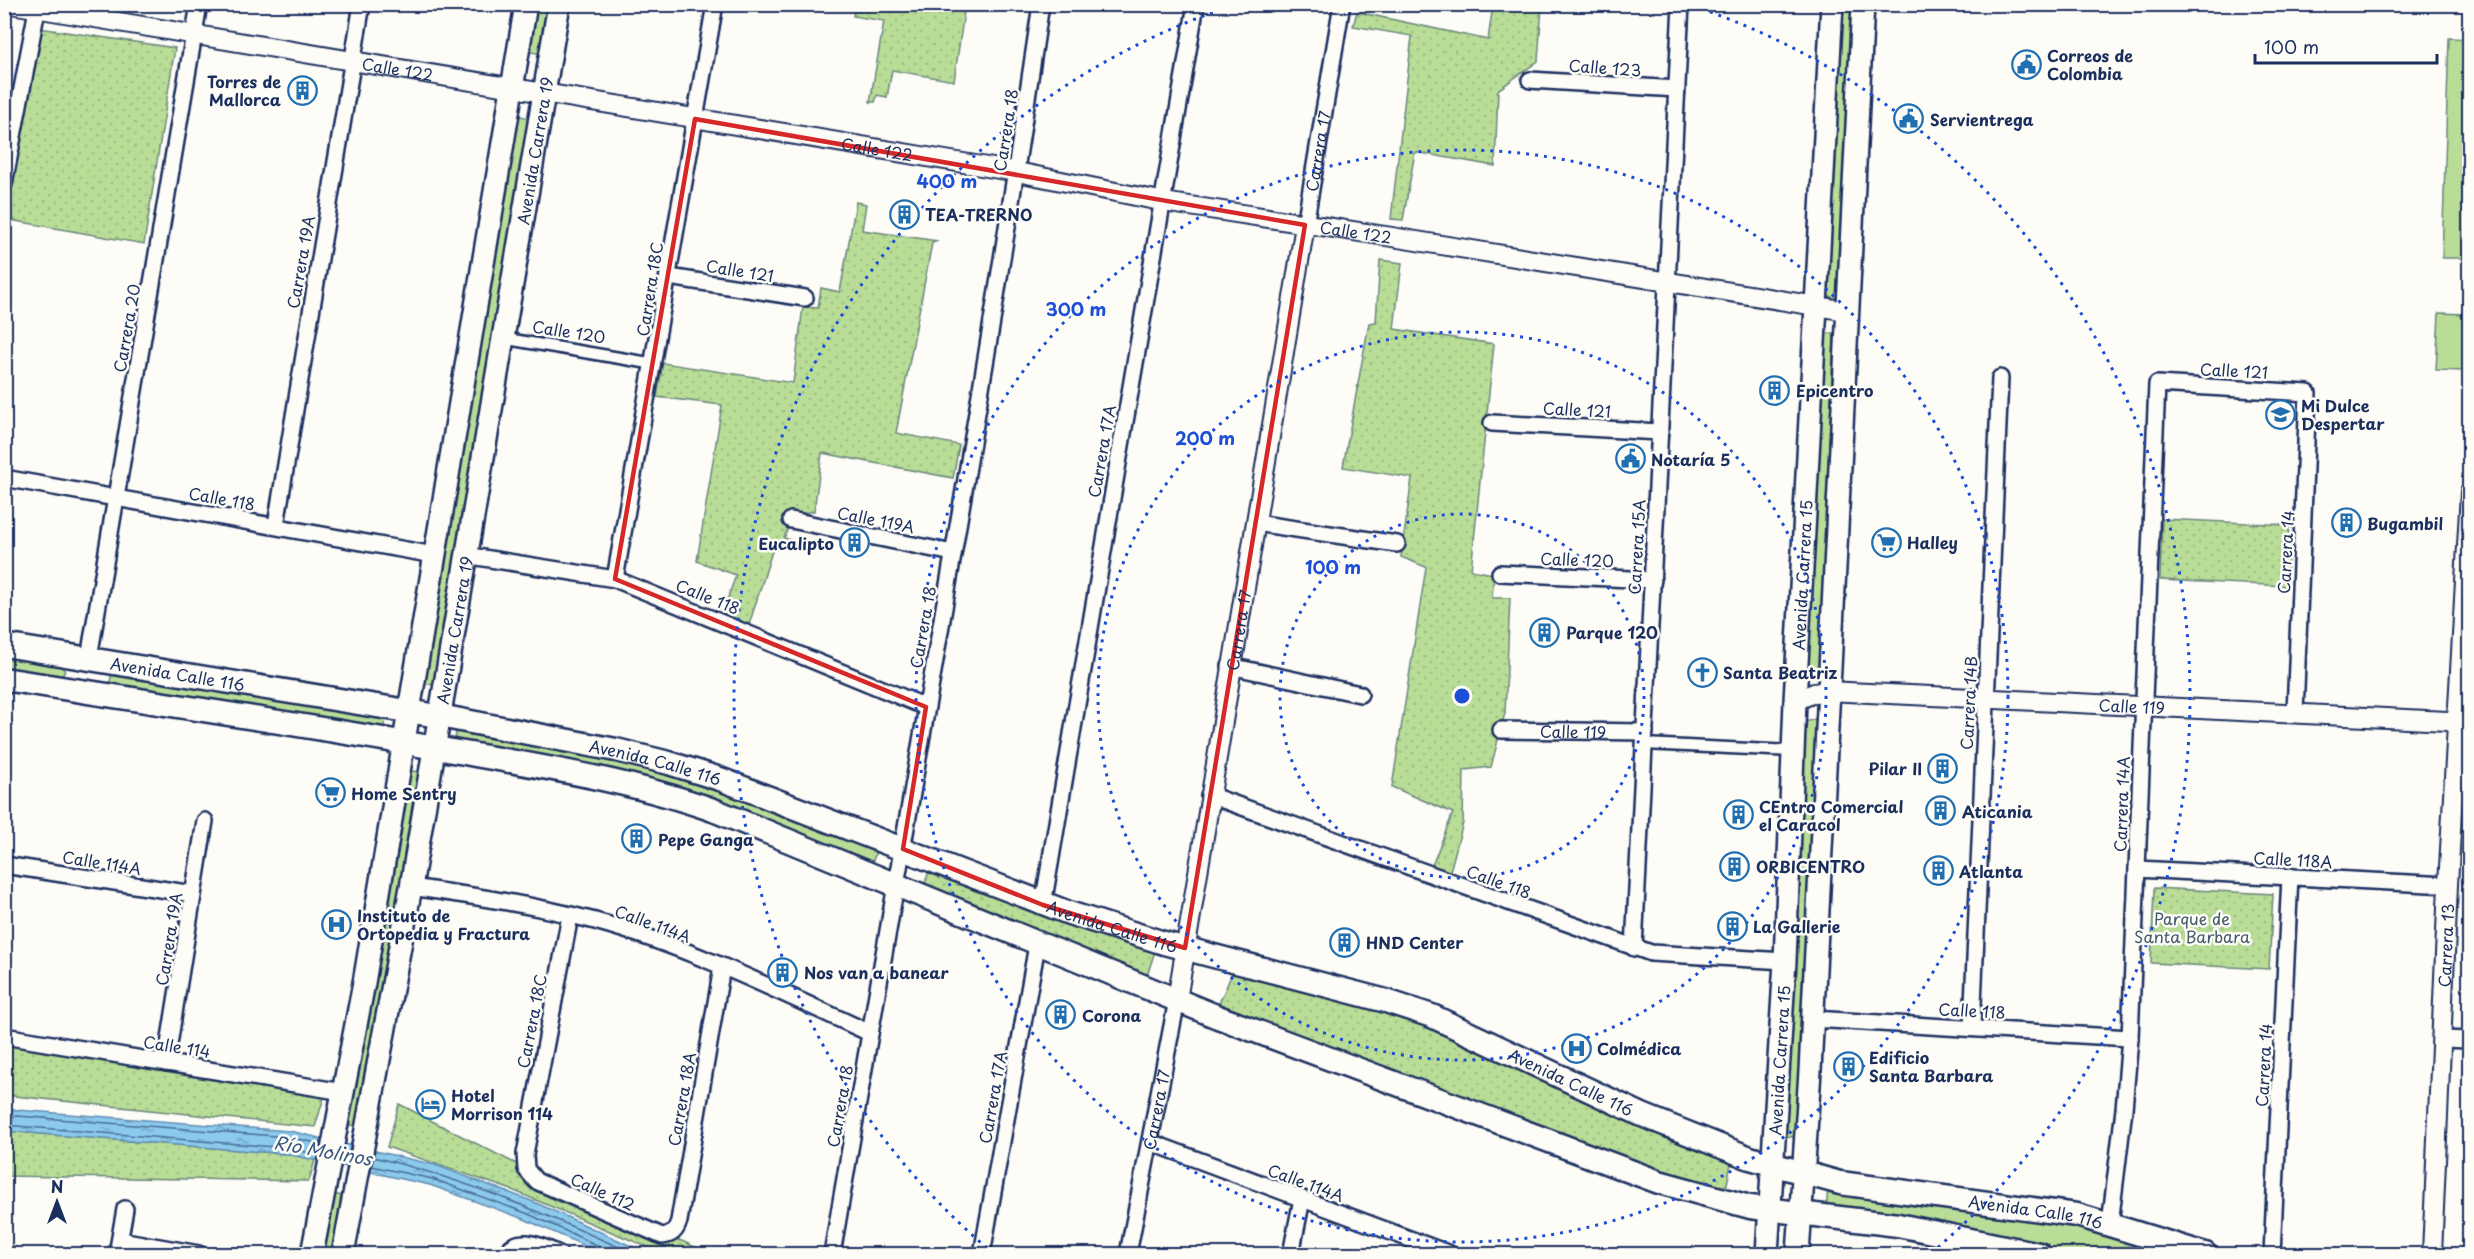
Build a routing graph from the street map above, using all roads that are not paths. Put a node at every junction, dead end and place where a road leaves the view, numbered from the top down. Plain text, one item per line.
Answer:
1 (11, 4) edge
2 (199, 4) edge
3 (362, 4) edge
4 (526, 4) edge
5 (559, 4) edge
6 (715, 4) edge
7 (1041, 4) edge
8 (1196, 4) edge
9 (1342, 4) edge
10 (1682, 4) edge
11 (1832, 4) edge
12 (1863, 4) edge
13 (37, 7) edge
14 (194, 35) junction
15 (353, 61) junction
16 (1530, 80) dead end
17 (512, 88) junction
18 (1677, 89) junction
19 (544, 93) junction
20 (695, 119) junction
21 (1017, 172) junction
22 (4, 184) edge
23 (1162, 202) junction
24 (1305, 225) junction
25 (669, 277) junction
26 (1668, 281) junction
27 (805, 298) dead end
28 (1816, 306) junction
29 (1847, 311) junction
30 (513, 340) dead end
31 (655, 364) junction
32 (2000, 378) dead end
33 (2157, 384) joint
34 (2308, 393) joint
35 (1492, 423) dead end
36 (1660, 432) junction
37 (4, 478) edge
38 (2469, 492) edge
39 (116, 498) junction
40 (791, 520) dead end
41 (1256, 522) junction
42 (276, 525) junction
43 (1397, 544) dead end
44 (953, 553) junction
45 (434, 555) junction
46 (465, 555) junction
47 (1500, 573) dead end
48 (615, 579) junction
49 (1653, 580) junction
50 (4, 645) edge
51 (89, 658) junction
52 (1230, 666) junction
53 (4, 678) edge
54 (1827, 691) junction
55 (1360, 694) dead end
56 (1986, 699) junction
57 (1795, 701) junction
58 (2144, 706) junction
59 (927, 707) junction
60 (409, 710) junction
61 (2295, 713) junction
62 (439, 716) junction
63 (2463, 722) edge
64 (1501, 730) dead end
65 (1645, 738) junction
66 (403, 742) junction
67 (434, 748) junction
68 (1793, 751) junction
69 (1209, 795) junction
70 (205, 820) dead end
71 (903, 849) junction
72 (4, 865) edge
73 (2137, 869) junction
74 (2290, 876) junction
75 (2448, 885) junction
76 (896, 886) junction
77 (411, 887) junction
78 (193, 894) junction
79 (1043, 905) junction
80 (570, 915) junction
81 (1037, 945) junction
82 (1185, 948) junction
83 (1634, 948) junction
84 (1785, 961) junction
85 (722, 968) junction
86 (1177, 1000) junction
87 (1813, 1019) junction
88 (1972, 1028) junction
89 (870, 1033) junction
90 (4, 1036) edge
91 (2130, 1038) junction
92 (2441, 1039) junction
93 (2469, 1040) edge
94 (166, 1063) junction
95 (343, 1092) junction
96 (1150, 1142) junction
97 (1772, 1164) junction
98 (525, 1169) joint
99 (1804, 1174) junction
100 (1302, 1199) junction
101 (125, 1209) dead end
102 (1770, 1210) junction
103 (1802, 1214) junction
104 (2110, 1224) junction
105 (671, 1235) joint
106 (1948, 1245) edge
107 (118, 1247) edge
108 (1443, 1253) edge
109 (199, 1254) edge
110 (312, 1254) edge
111 (343, 1254) edge
112 (506, 1254) edge
113 (559, 1254) edge
114 (832, 1254) edge
115 (982, 1254) edge
116 (1128, 1254) edge
117 (1291, 1254) edge
118 (1767, 1254) edge
119 (1798, 1254) edge
120 (2038, 1254) edge
121 (2205, 1254) edge
122 (2272, 1254) edge
123 (2432, 1254) edge

1 - 13 street, Calle 122
2 - 14 street, Carrera 20
3 - 15 street, Carrera 19A
4 - 17 main road, Avenida Carrera 19
5 - 19 main road, Avenida Carrera 19
6 - 20 street, Carrera 18C
7 - 21 street, Carrera 18
8 - 23 street, Carrera 17A
9 - 24 street, Carrera 17
10 - 18 street, Carrera 15A
11 - 28 main road, Avenida Carrera 15
12 - 29 main road, Avenida Carrera 15
13 - 14 street, Calle 122
13 - 22 street
14 - 15 street, Calle 122
14 - 39 street, Carrera 20
15 - 17 street, Calle 122
15 - 42 street, Carrera 19A
16 - 18 street, Calle 123
17 - 19 street, Calle 122
17 - 45 main road, Avenida Carrera 19
18 - 26 street, Carrera 15A
19 - 20 street, Calle 122
19 - 46 main road, Avenida Carrera 19
20 - 21 street, Calle 122
20 - 25 street, Carrera 18C
21 - 23 street, Calle 122
21 - 44 street, Carrera 18
23 - 24 street, Calle 122
23 - 79 street, Carrera 17A
24 - 26 street, Calle 122
24 - 41 street, Carrera 17
25 - 27 street, Calle 121
25 - 31 street, Carrera 18C
26 - 28 street, Calle 122
26 - 36 street, Carrera 15A
28 - 29 street, Calle 122
28 - 57 main road, Avenida Carrera 15
29 - 54 main road, Avenida Carrera 15
30 - 31 street, Calle 120
31 - 48 street, Carrera 18C
32 - 56 street, Carrera 14B
33 - 34 street, Calle 121
33 - 58 street, Carrera 14A
34 - 61 street, Carrera 14
35 - 36 street, Calle 121
36 - 49 street, Carrera 15A
37 - 39 street, Calle 118
38 - 63 street, Carrera 13
39 - 42 street, Calle 118
39 - 51 street, Carrera 20
40 - 44 street, Calle 119A
41 - 43 street
41 - 52 street, Carrera 17
42 - 45 street, Calle 118
44 - 59 street, Carrera 18
45 - 60 main road, Avenida Carrera 19
46 - 48 street, Calle 118
46 - 62 main road, Avenida Carrera 19
47 - 49 street, Calle 120
48 - 59 street, Calle 118
49 - 65 street, Carrera 15A
50 - 51 main road, Avenida Calle 116
51 - 53 main road
51 - 60 main road, Avenida Calle 116
52 - 55 street
52 - 69 street, Carrera 17
53 - 66 main road, Avenida Calle 116
54 - 56 street, Calle 119
54 - 57 street, Calle 119
54 - 87 main road, Avenida Carrera 15
56 - 58 street, Calle 119
56 - 88 street, Carrera 14B
57 - 68 main road, Avenida Carrera 15
58 - 61 street, Calle 119
58 - 73 street, Carrera 14A
59 - 71 street, Carrera 18
60 - 62 main road, Avenida Calle 116
60 - 66 main road, Avenida Carrera 19
61 - 63 street, Calle 119
62 - 67 main road, Avenida Carrera 19
62 - 71 main road, Avenida Calle 116
63 - 75 street, Carrera 13
64 - 65 street, Calle 119
65 - 68 street
65 - 83 street, Carrera 15A
66 - 67 main road, Avenida Calle 116
66 - 95 main road, Avenida Carrera 19
67 - 76 main road, Avenida Calle 116
67 - 77 main road, Avenida Carrera 19
68 - 84 main road, Avenida Carrera 15
69 - 82 street, Carrera 17
69 - 83 street, Calle 118
70 - 78 street, Carrera 19A
71 - 76 street, Carrera 18
71 - 79 main road, Avenida Calle 116
72 - 78 street, Calle 114A
73 - 74 street, Calle 118A
73 - 91 street, Carrera 14A
74 - 75 street, Calle 118A
74 - 122 street, Carrera 14
75 - 92 street, Carrera 13
76 - 81 main road, Avenida Calle 116
76 - 89 street, Carrera 18
77 - 80 street, Calle 114A
77 - 111 main road, Avenida Carrera 19
78 - 94 street, Carrera 19A
79 - 82 main road, Avenida Calle 116
80 - 85 street, Calle 114A
80 - 98 street, Carrera 18C
81 - 86 main road, Avenida Calle 116
81 - 115 street, Carrera 17A
82 - 86 street, Carrera 17
82 - 97 main road, Avenida Calle 116
83 - 84 street, Calle 118
84 - 97 main road, Avenida Carrera 15
85 - 89 street, Calle 114A
85 - 105 street, Carrera 18A
86 - 96 street, Carrera 17
86 - 102 main road, Avenida Calle 116
87 - 88 street, Calle 118
87 - 99 main road, Avenida Carrera 15
88 - 91 street, Calle 118
89 - 114 street, Carrera 18
90 - 94 street, Calle 114
91 - 104 street, Carrera 14A
92 - 93 street
92 - 123 street, Carrera 13
94 - 95 street, Calle 114
95 - 110 main road, Avenida Carrera 19
96 - 100 street, Calle 114A
96 - 116 street, Carrera 17
97 - 99 main road, Avenida Calle 116
97 - 102 main road, Avenida Carrera 15
98 - 105 street, Calle 112
99 - 103 main road, Avenida Carrera 15
99 - 104 main road, Avenida Calle 116
100 - 108 street, Calle 114A
100 - 117 street
101 - 107 street
102 - 103 main road, Avenida Calle 116
102 - 118 main road, Avenida Carrera 15
103 - 106 main road, Avenida Calle 116
103 - 119 main road, Avenida Carrera 15
104 - 121 main road, Avenida Calle 116
106 - 120 main road, Avenida Calle 116
107 - 109 street
112 - 113 street

